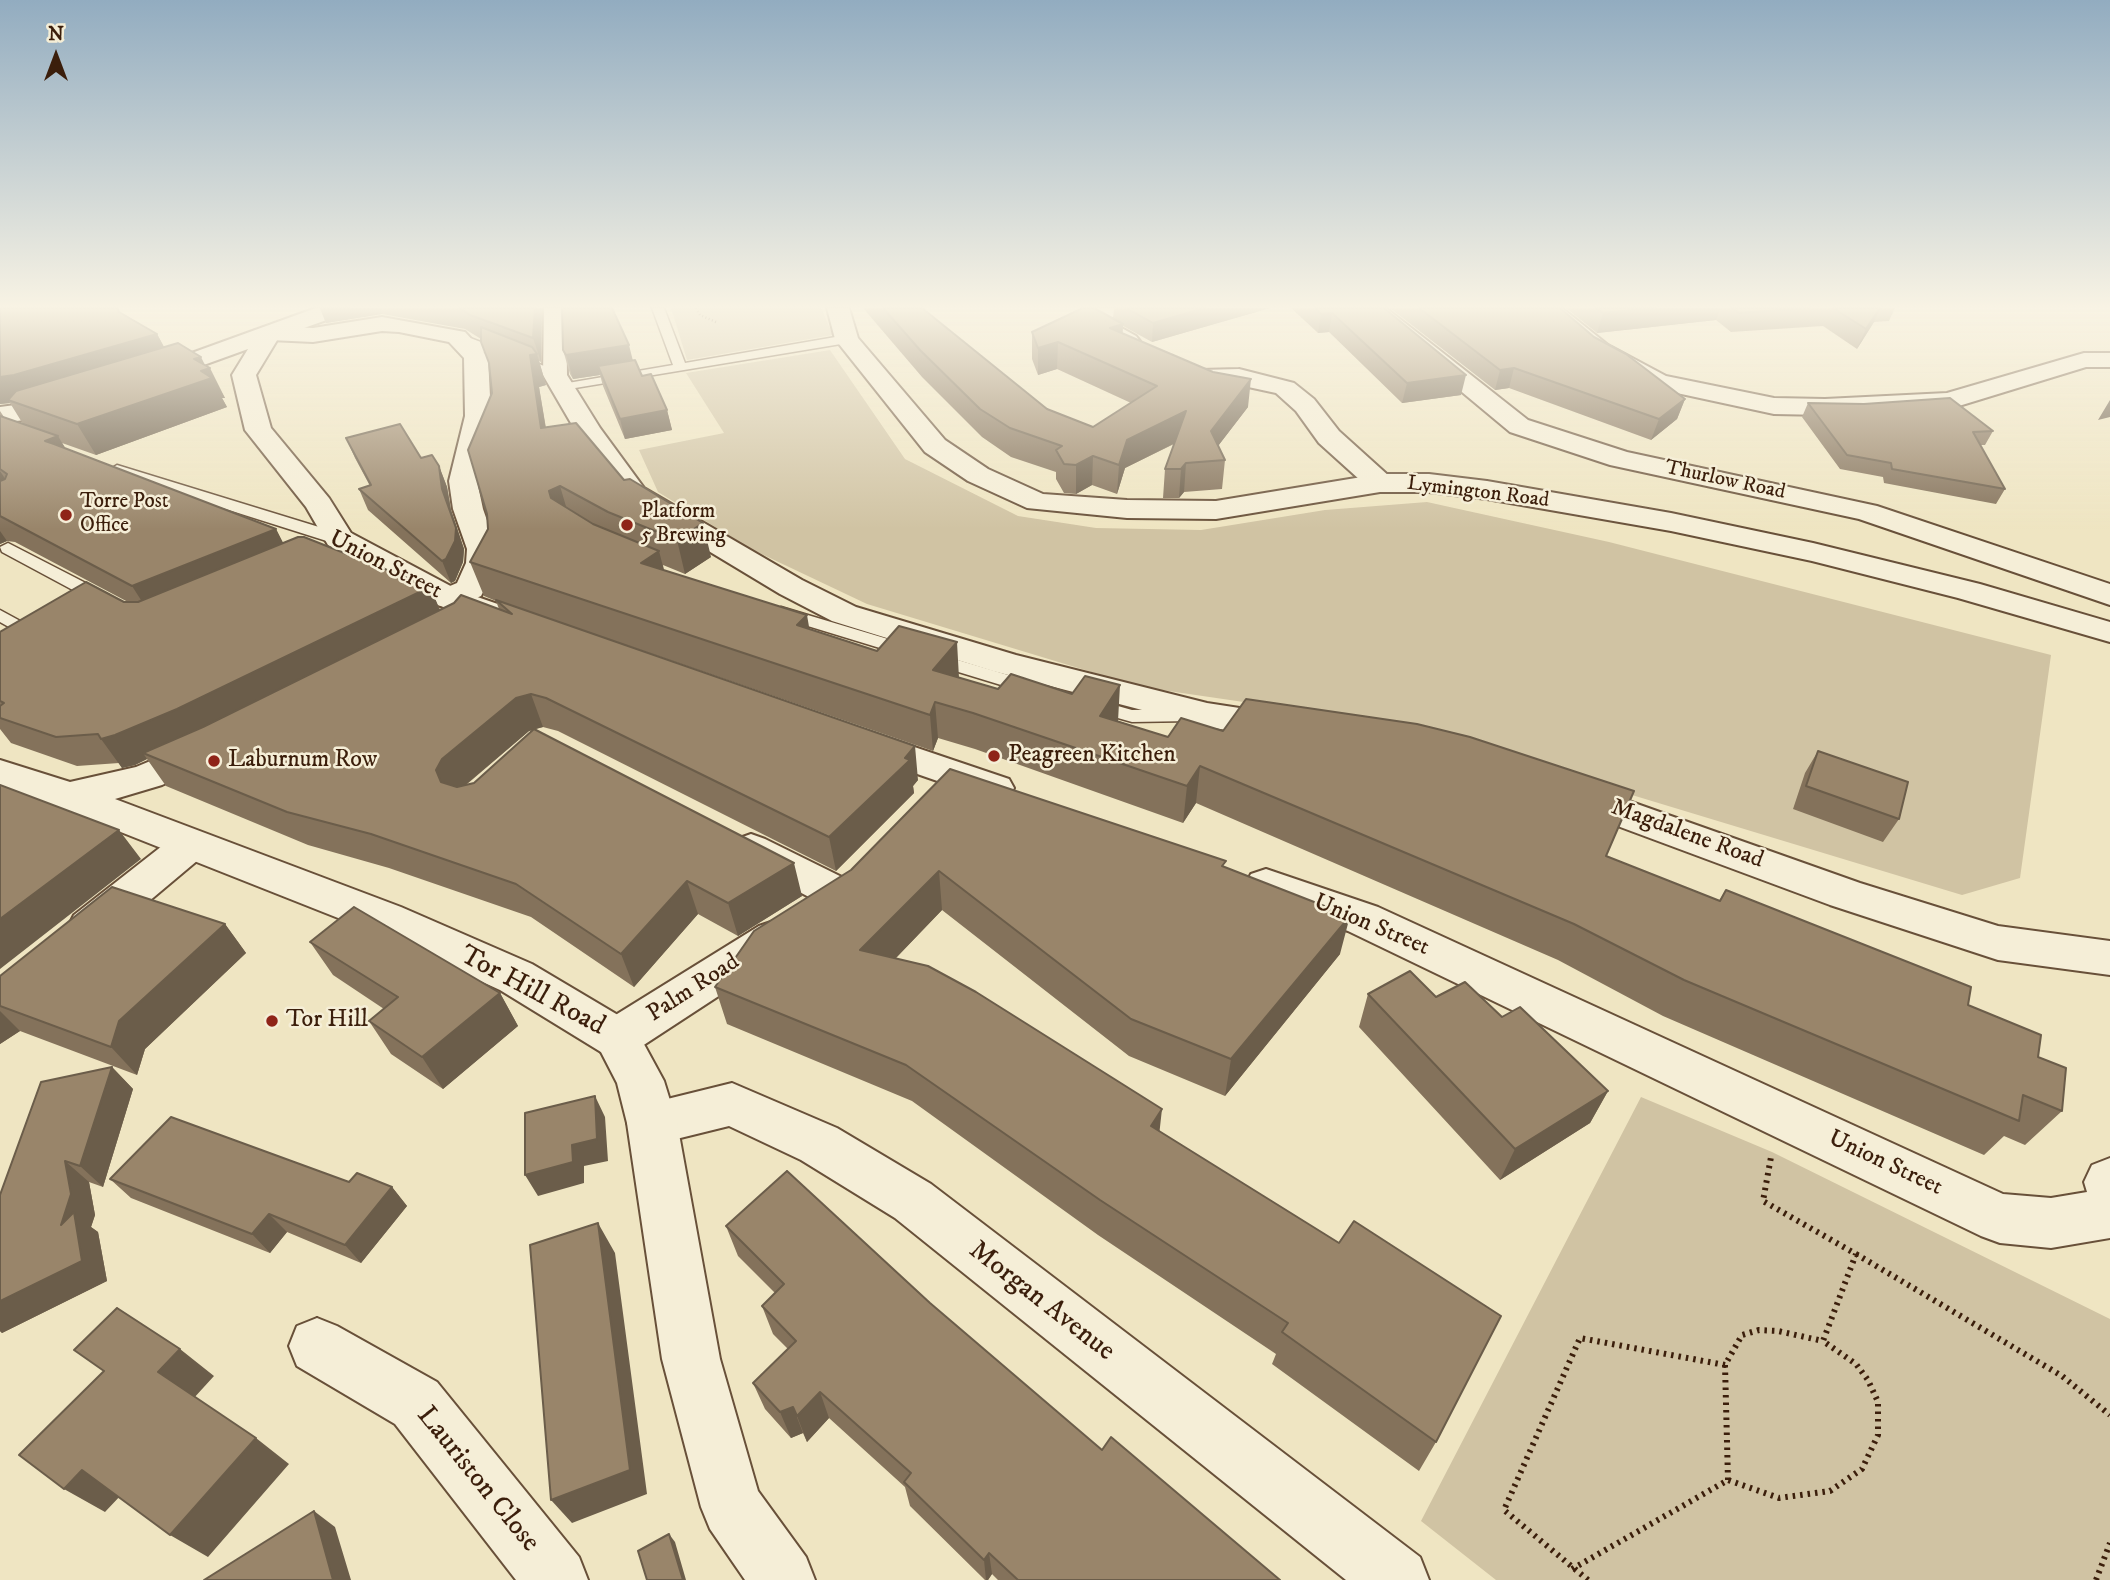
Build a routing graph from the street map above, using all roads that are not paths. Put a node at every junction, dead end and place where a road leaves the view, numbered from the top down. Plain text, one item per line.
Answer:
1 (130, 382) edge
2 (246, 382) edge
3 (477, 382) edge
4 (558, 382) edge
5 (882, 382) edge
6 (1259, 382) edge
7 (1464, 382) edge
8 (1658, 382) edge
9 (2012, 382) edge
10 (123, 384) edge
11 (89, 394) edge
12 (17, 417) edge
13 (98, 463) edge
14 (1380, 483) junction
15 (335, 544) junction
16 (8, 548) edge
17 (2110, 595) edge
18 (114, 605) edge
19 (768, 609) edge
20 (455, 612) junction
21 (0, 615) edge
22 (2058, 618) junction
23 (537, 628) edge
24 (2110, 632) edge
25 (2110, 651) edge
26 (0, 655) edge
27 (1207, 715) junction
28 (830, 731) edge
29 (1315, 732) edge
30 (233, 737) edge
31 (0, 773) edge
32 (958, 775) junction
33 (1542, 783) edge
34 (69, 796) junction
35 (1030, 800) edge
36 (929, 805) edge
37 (718, 832) edge
38 (190, 845) junction
39 (870, 865) edge
40 (1235, 874) edge
41 (841, 895) junction
42 (63, 947) edge
43 (2110, 958) edge
44 (617, 1038) junction
45 (652, 1124) junction
46 (2110, 1213) edge
47 (317, 1346) dead end
48 (556, 1580) edge
49 (783, 1580) edge
50 (1397, 1580) edge

1 - 10 street
2 - 15 street
3 - 20 street
4 - 27 street
5 - 14 street, Lymington Road
6 - 14 street
7 - 17 street, Thurlow Road
8 - 9 street
11 - 12 street
13 - 15 lane, Union Street
14 - 22 street, Lymington Road
15 - 20 street, Union Street
16 - 18 lane
19 - 27 lane
20 - 23 street, Union Street
21 - 26 lane
22 - 24 street, Lymington Road
22 - 25 street
27 - 29 street
28 - 32 street
30 - 34 street
31 - 34 street, Tor Hill Road
32 - 35 street
32 - 36 street
33 - 43 street, Magdalene Road
34 - 38 street, Tor Hill Road
37 - 41 street
38 - 42 street
38 - 44 street, Tor Hill Road
39 - 41 street, Palm Road
40 - 46 street, Union Street
41 - 44 street, Palm Road
44 - 45 street, Tor Hill Road
45 - 49 street, Tor Hill Road
45 - 50 street, Morgan Avenue
47 - 48 street, Lauriston Close

